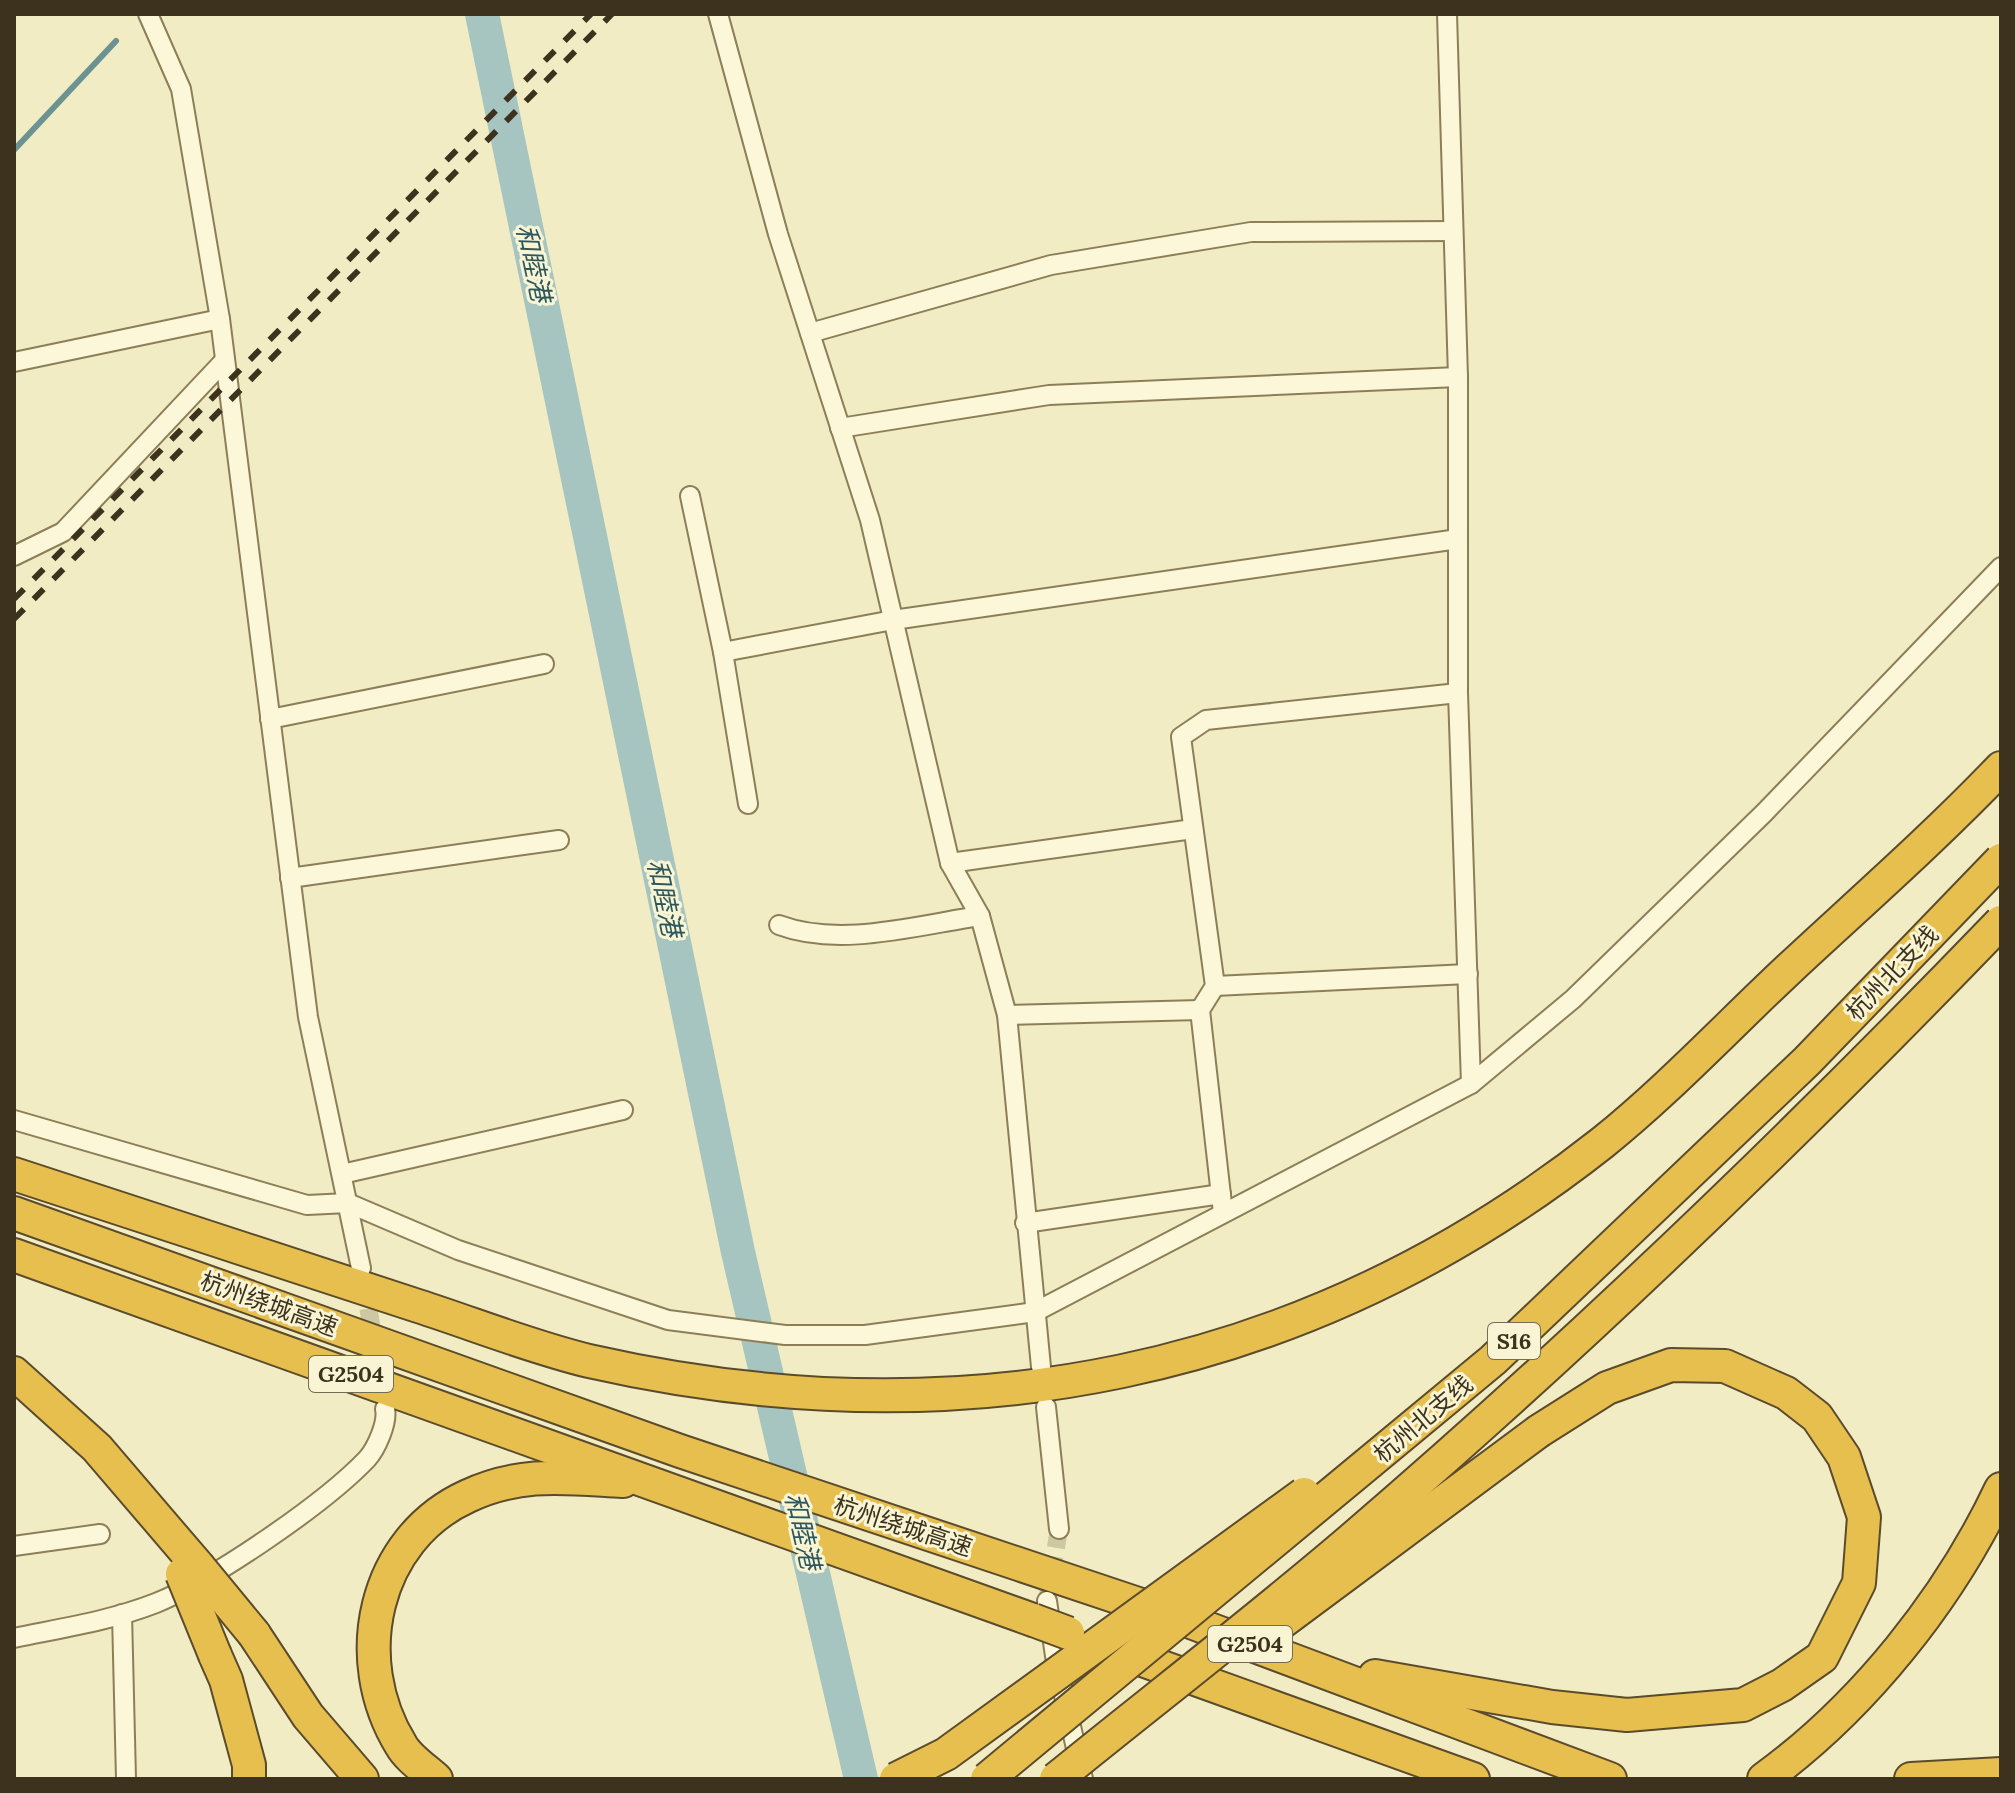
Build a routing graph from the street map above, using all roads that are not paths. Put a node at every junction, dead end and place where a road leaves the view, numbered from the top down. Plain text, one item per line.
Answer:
1 (148, 14) edge
2 (718, 14) edge
3 (1447, 14) edge
4 (1453, 231) junction
5 (220, 319) junction
6 (810, 333) junction
7 (225, 360) junction
8 (14, 362) edge
9 (1458, 377) junction
10 (840, 428) junction
11 (690, 496) dead end
12 (1458, 539) junction
13 (14, 556) edge
14 (2001, 567) edge
15 (893, 620) junction
16 (723, 652) junction
17 (544, 664) dead end
18 (1458, 693) junction
19 (270, 719) junction
20 (2001, 768) edge
21 (748, 804) dead end
22 (1193, 829) junction
23 (559, 840) dead end
24 (2001, 860) edge
25 (950, 863) junction
26 (290, 878) junction
27 (980, 916) junction
28 (2001, 922) edge
29 (779, 925) dead end
30 (1468, 974) junction
31 (1215, 986) junction
32 (1200, 1010) junction
33 (1007, 1015) junction
34 (1471, 1084) junction
35 (623, 1110) dead end
36 (14, 1120) edge
37 (14, 1174) edge
38 (342, 1174) junction
39 (348, 1203) junction
40 (1222, 1204) junction
41 (14, 1213) edge
42 (1025, 1223) junction
43 (14, 1255) edge
44 (361, 1268) tunnel mouth
45 (1035, 1312) junction
46 (1493, 1360) junction
47 (1041, 1367) dead end
48 (14, 1373) edge
49 (1046, 1407) dead end
50 (385, 1409) tunnel mouth
51 (673, 1489) junction
52 (2001, 1489) edge
53 (1059, 1529) tunnel mouth
54 (100, 1534) dead end
55 (14, 1546) edge
56 (190, 1570) junction
57 (1040, 1611) junction
58 (122, 1614) junction
59 (14, 1638) edge
60 (1299, 1663) junction
61 (2001, 1774) edge
62 (126, 1779) edge
63 (249, 1779) edge
64 (362, 1779) edge
65 (436, 1779) edge
66 (896, 1779) edge
67 (987, 1779) edge
68 (1056, 1779) edge
69 (1063, 1779) edge
70 (1083, 1779) edge
71 (1473, 1779) edge
72 (1610, 1779) edge
73 (1764, 1779) edge
74 (1911, 1779) edge

1 - 5 street
2 - 6 street
3 - 4 street
4 - 6 street
4 - 9 street
5 - 7 street
5 - 8 street
6 - 10 street
7 - 13 street
7 - 19 street
9 - 10 street
9 - 12 street
10 - 15 street
11 - 16 street
12 - 15 street
12 - 18 street
14 - 34 street
15 - 16 street
15 - 25 street
16 - 21 street
17 - 19 street
18 - 22 street
18 - 30 street
19 - 26 street
20 - 37 highway
22 - 25 street
22 - 31 street
23 - 26 street
24 - 46 highway, 杭州北支线 / S16, bridge
25 - 27 street
26 - 38 street
27 - 29 street
27 - 33 street
28 - 68 highway, 杭州北支线 / S16, bridge
30 - 31 street
30 - 34 street
31 - 32 street
32 - 33 street
32 - 40 street
33 - 42 street
34 - 40 street
35 - 38 street
36 - 39 street
38 - 39 street
39 - 44 street
39 - 45 street
40 - 42 street
40 - 45 street
41 - 60 highway, 杭州绕城高速 / G2504
42 - 45 street
43 - 51 highway, 杭州绕城高速 / G2504
45 - 47 street
46 - 66 highway, bridge
46 - 67 highway, 杭州北支线 / S16, bridge
48 - 56 highway
49 - 53 street
50 - 58 street
51 - 57 highway, 杭州绕城高速 / G2504
51 - 65 highway
52 - 73 highway
54 - 55 street
56 - 63 highway, bridge
56 - 64 highway, bridge
57 - 70 street
57 - 71 highway, 杭州绕城高速 / G2504, bridge
58 - 59 street
58 - 62 street
60 - 69 highway, bridge
60 - 72 highway, 杭州绕城高速 / G2504
61 - 74 highway

